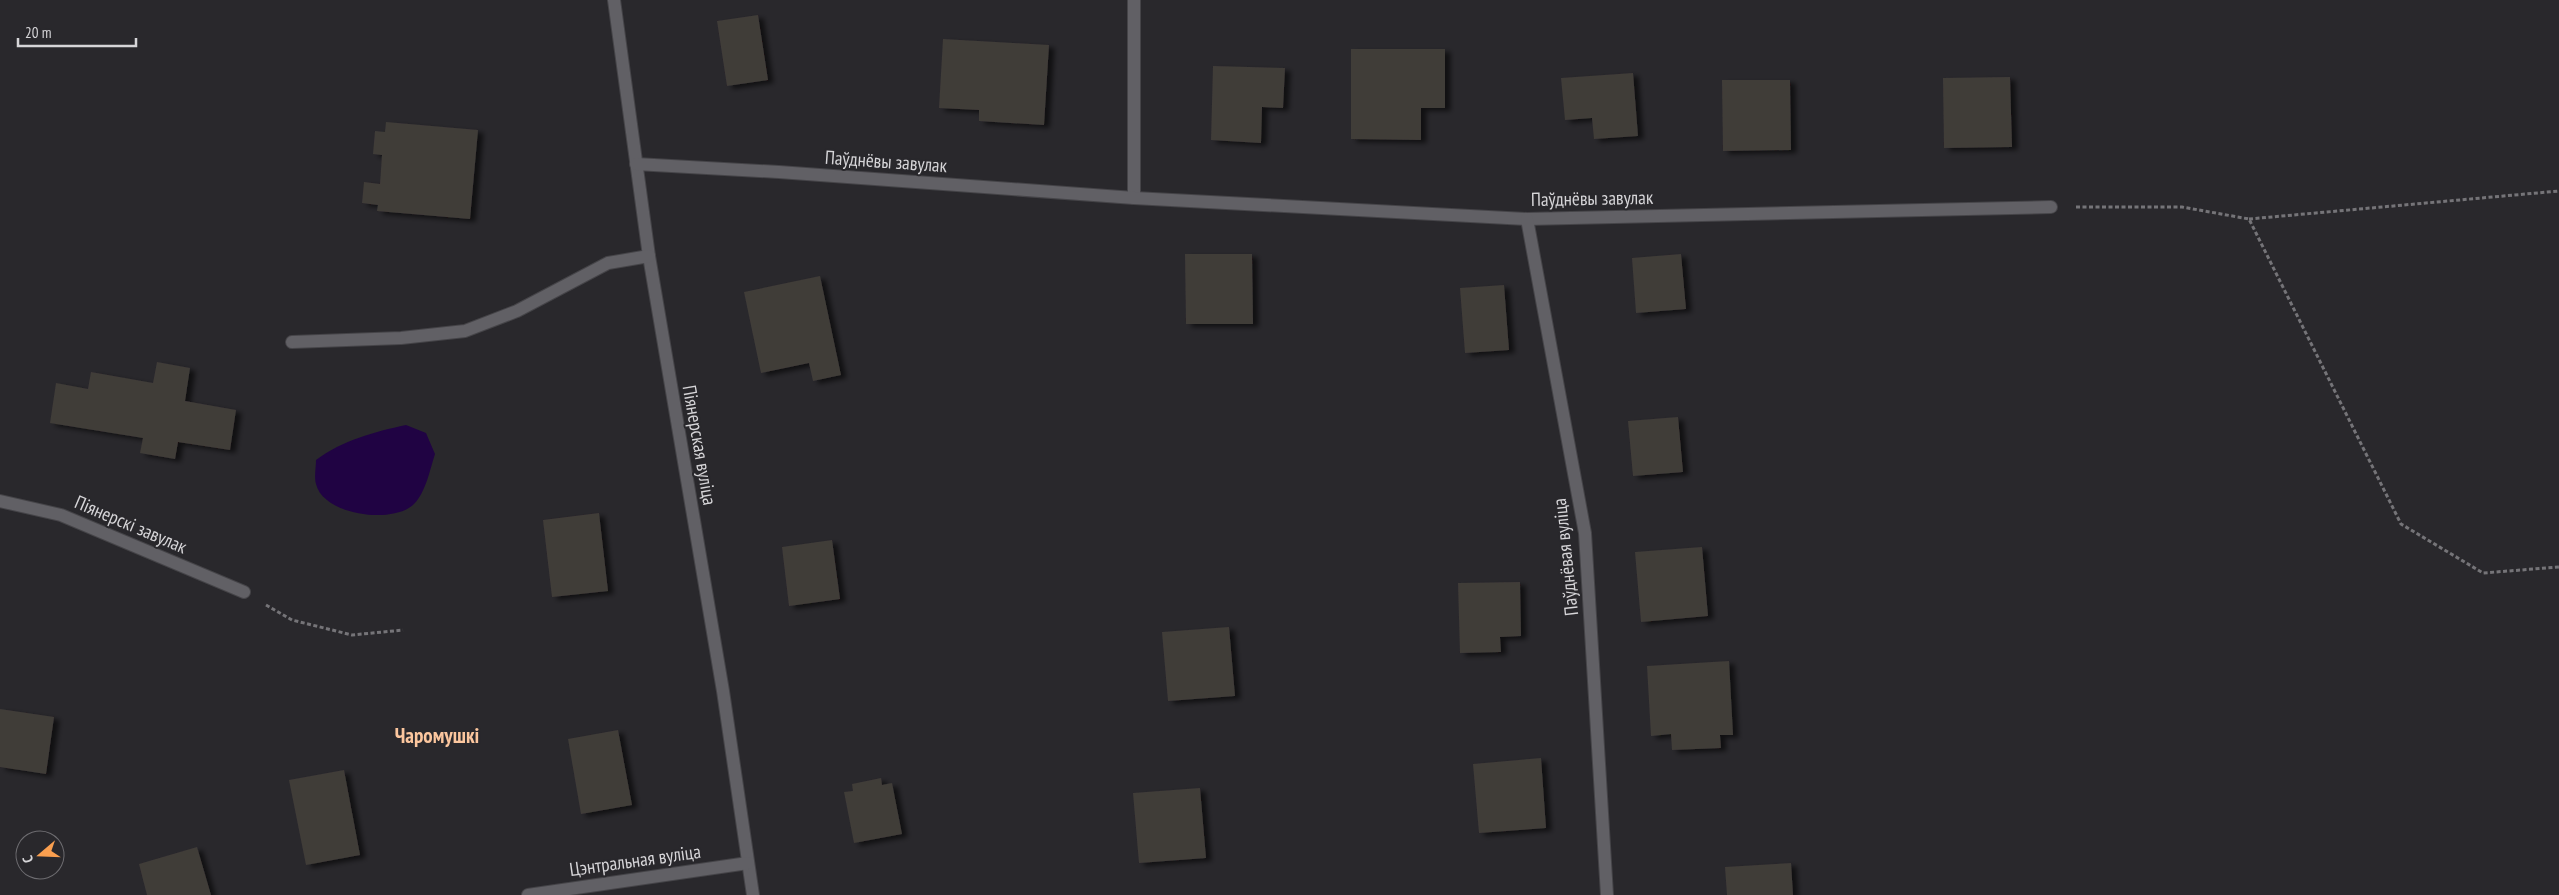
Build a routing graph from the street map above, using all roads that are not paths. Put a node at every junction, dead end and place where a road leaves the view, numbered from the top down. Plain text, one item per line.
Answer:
1 (614, 0) edge
2 (1134, 0) edge
3 (636, 164) junction
4 (1134, 198) junction
5 (2051, 207) road end
6 (1528, 219) junction
7 (649, 256) junction
8 (292, 342) dead end
9 (0, 501) edge
10 (244, 592) road end
11 (748, 863) junction
12 (528, 895) edge
13 (753, 895) edge
14 (1607, 895) edge

1 - 3 street, Піянерская вуліца
2 - 4 street
3 - 4 street, Паўднёвы завулак
3 - 7 street, Піянерская вуліца
4 - 6 street, Паўднёвы завулак
5 - 6 street, Паўднёвы завулак
6 - 14 street, Паўднёвая вуліца
7 - 8 street
7 - 11 street, Піянерская вуліца
9 - 10 street, Піянерскі завулак
11 - 12 street, Цэнтральная вуліца
11 - 13 street, Піянерская вуліца

